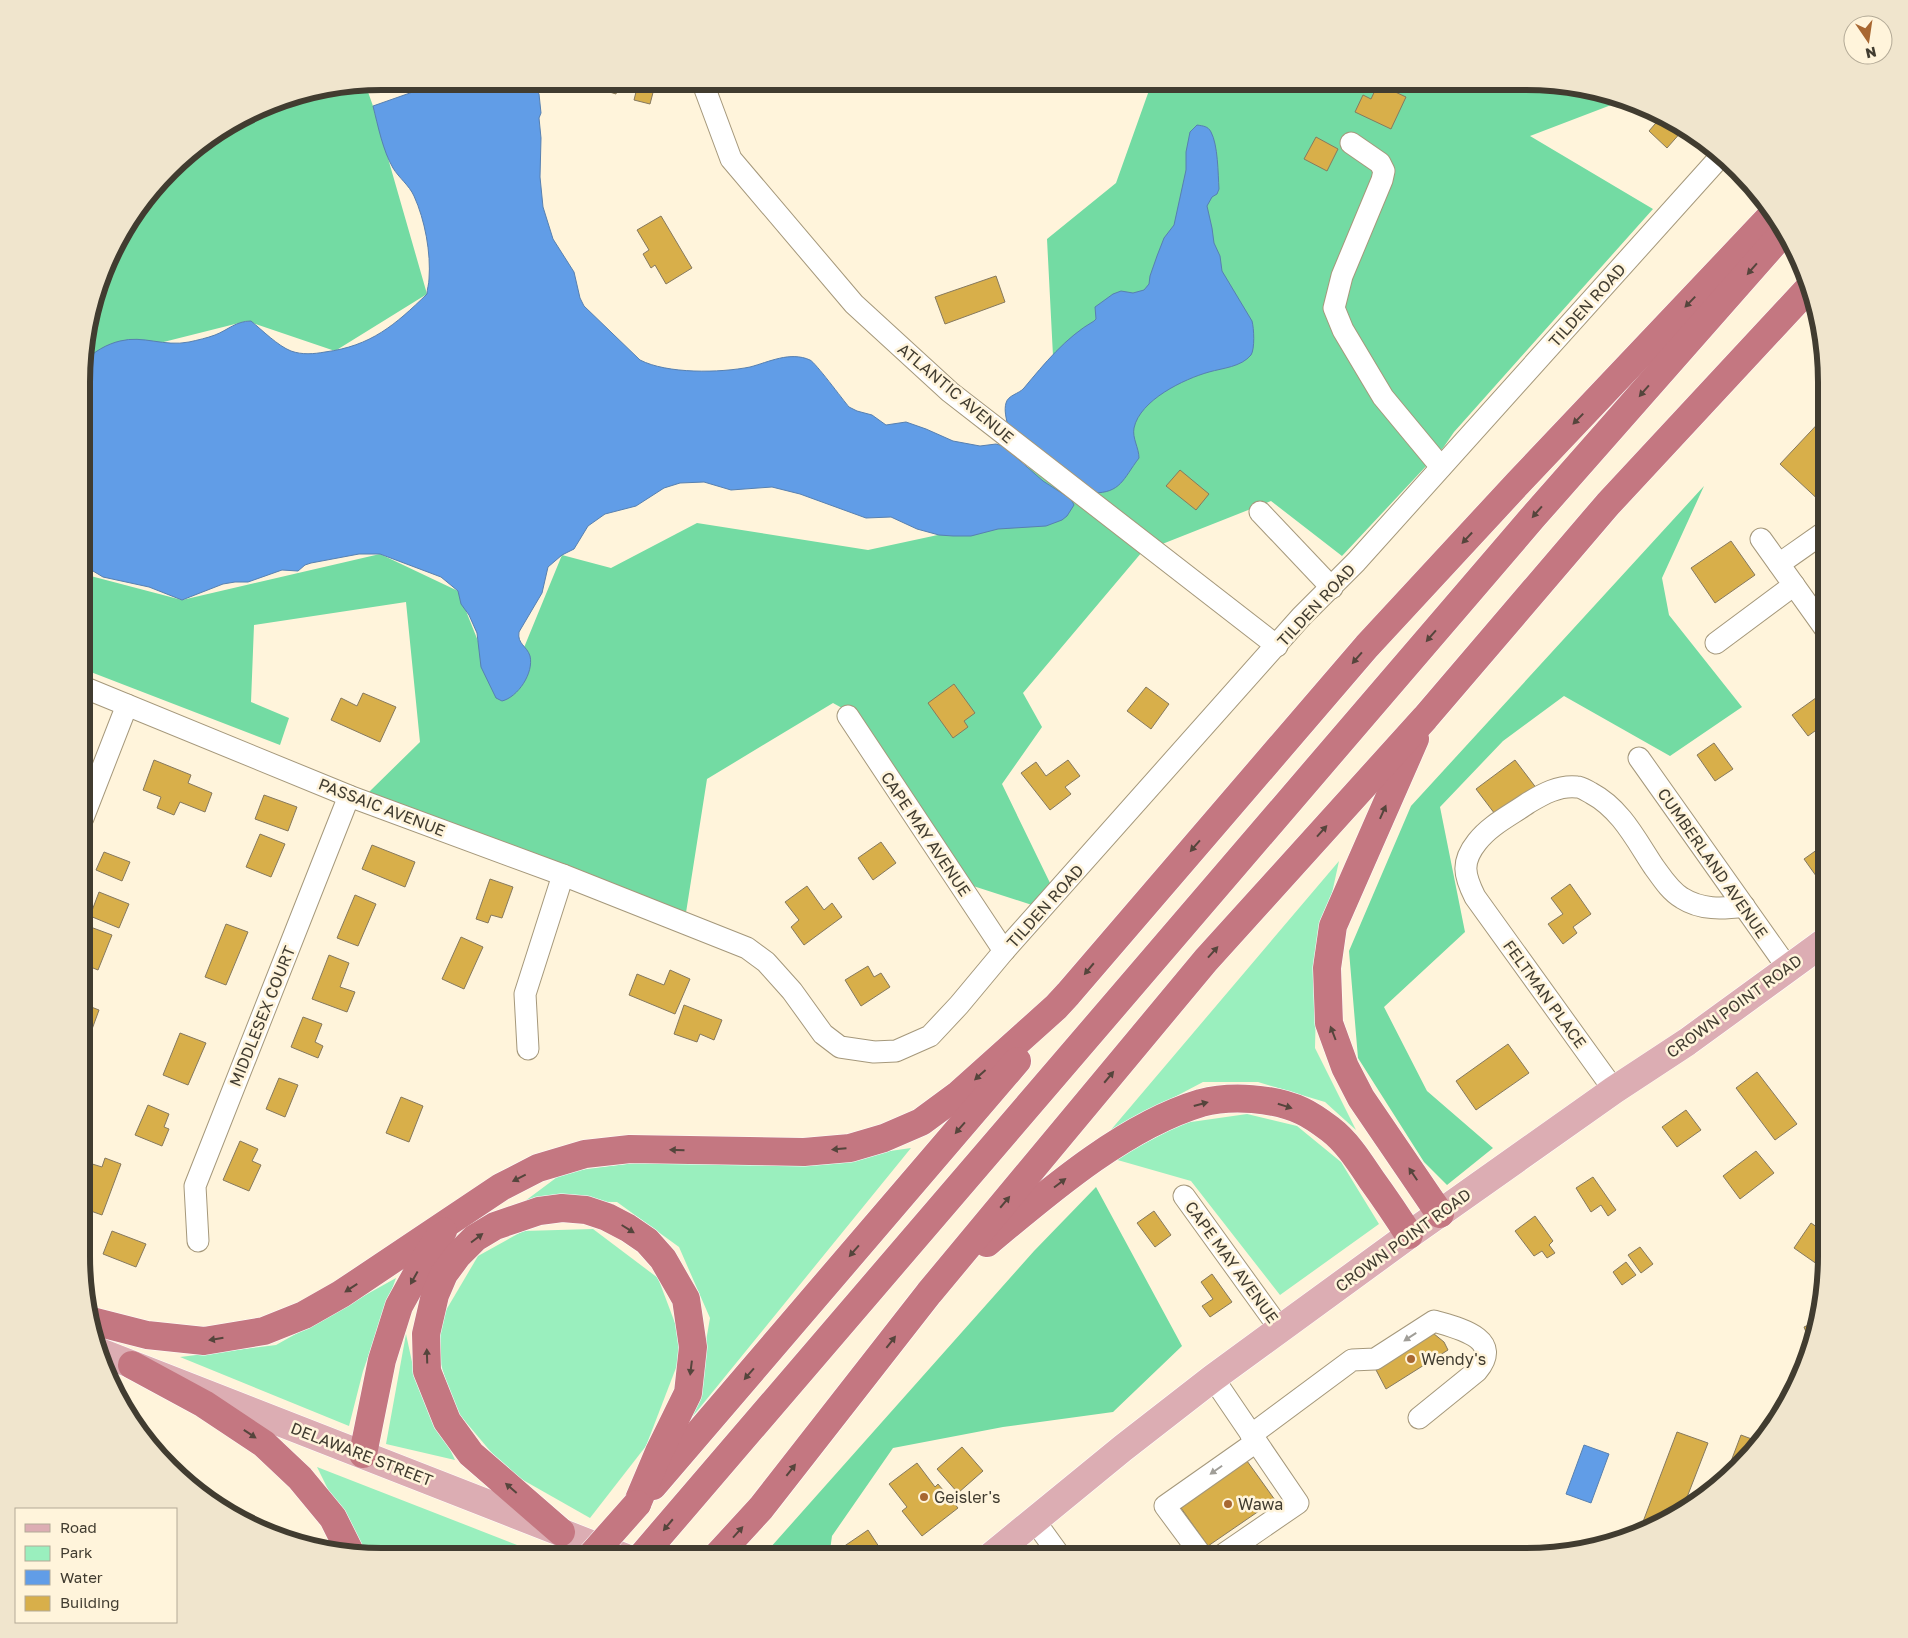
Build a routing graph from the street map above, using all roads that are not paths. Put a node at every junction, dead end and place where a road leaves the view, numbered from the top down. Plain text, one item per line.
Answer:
1 (705, 90) edge
2 (1351, 143) dead end
3 (1717, 160) edge
4 (1769, 220) edge
5 (1780, 237) edge
6 (1804, 293) edge
7 (1441, 467) junction
8 (1260, 512) dead end
9 (1818, 537) edge
10 (1761, 539) dead end
11 (1779, 564) junction
12 (1794, 585) junction
13 (1332, 588) junction
14 (1818, 619) edge
15 (1716, 642) dead end
16 (1277, 646) junction
17 (90, 690) edge
18 (127, 705) junction
19 (848, 716) dead end
20 (1425, 718) junction
21 (1639, 758) dead end
22 (349, 796) junction
23 (90, 800) edge
24 (563, 875) junction
25 (1744, 906) junction
26 (682, 923) joint
27 (1818, 946) edge
28 (1004, 951) junction
29 (1787, 968) junction
30 (1056, 1007) junction
31 (528, 1049) dead end
32 (1614, 1090) junction
33 (1184, 1196) dead end
34 (1440, 1214) junction
35 (450, 1222) junction
36 (1409, 1235) junction
37 (198, 1241) dead end
38 (929, 1293) junction
39 (1422, 1310) dead end
40 (98, 1323) edge
41 (1280, 1329) junction
42 (107, 1355) edge
43 (132, 1365) junction
44 (1213, 1378) junction
45 (1468, 1388) dead end
46 (1419, 1418) dead end
47 (1254, 1438) junction
48 (363, 1454) junction
49 (638, 1504) junction
50 (1034, 1520) junction
51 (561, 1532) junction
52 (347, 1546) edge
53 (598, 1548) edge
54 (601, 1548) edge
55 (649, 1548) edge
56 (724, 1548) edge
57 (1001, 1548) edge
58 (1054, 1548) edge
59 (1196, 1548) edge
60 (1233, 1548) edge

1 - 16 street, ATLANTIC AVENUE
2 - 7 street
3 - 7 street, TILDEN ROAD
4 -> 30 highway
5 -> 55 highway
6 - 20 highway
7 - 13 street, TILDEN ROAD
8 - 13 street
9 - 11 street
10 - 11 street
11 - 12 street
12 - 14 street
12 - 15 street
13 - 16 street, TILDEN ROAD
16 - 28 street, TILDEN ROAD
17 - 18 street, PASSAIC AVENUE
18 - 22 street, PASSAIC AVENUE
18 - 23 street
19 - 28 street, CAPE MAY AVENUE
34 -> 20 highway
38 -> 20 highway
21 - 25 street, CUMBERLAND AVENUE
22 - 24 street, PASSAIC AVENUE
22 - 37 street, MIDDLESEX COURT
24 - 26 street, PASSAIC AVENUE
24 - 31 street
25 - 29 street, CUMBERLAND AVENUE
25 - 32 street, FELTMAN PLACE
26 - 28 street, TILDEN ROAD
27 - 29 main road, CROWN POINT ROAD
29 - 32 main road, CROWN POINT ROAD
30 -> 35 highway
30 -> 49 highway
32 - 34 main road, CROWN POINT ROAD
33 - 41 street, CAPE MAY AVENUE
34 - 36 main road, CROWN POINT ROAD
35 -> 40 highway
35 -> 48 highway
38 -> 36 highway
36 - 41 main road, CROWN POINT ROAD
56 -> 38 highway
39 - 45 street
41 - 44 main road, CROWN POINT ROAD
42 - 43 main road, DELAWARE STREET
43 - 48 main road, DELAWARE STREET
43 -> 52 highway
44 - 47 street
44 - 50 main road, CROWN POINT ROAD
46 -> 47 street
47 -> 59 street
47 - 60 street
48 - 51 main road, DELAWARE STREET
51 -> 49 highway
49 - 53 highway, bridge
50 - 57 main road, CROWN POINT ROAD
50 - 58 street
51 - 54 main road, DELAWARE STREET

